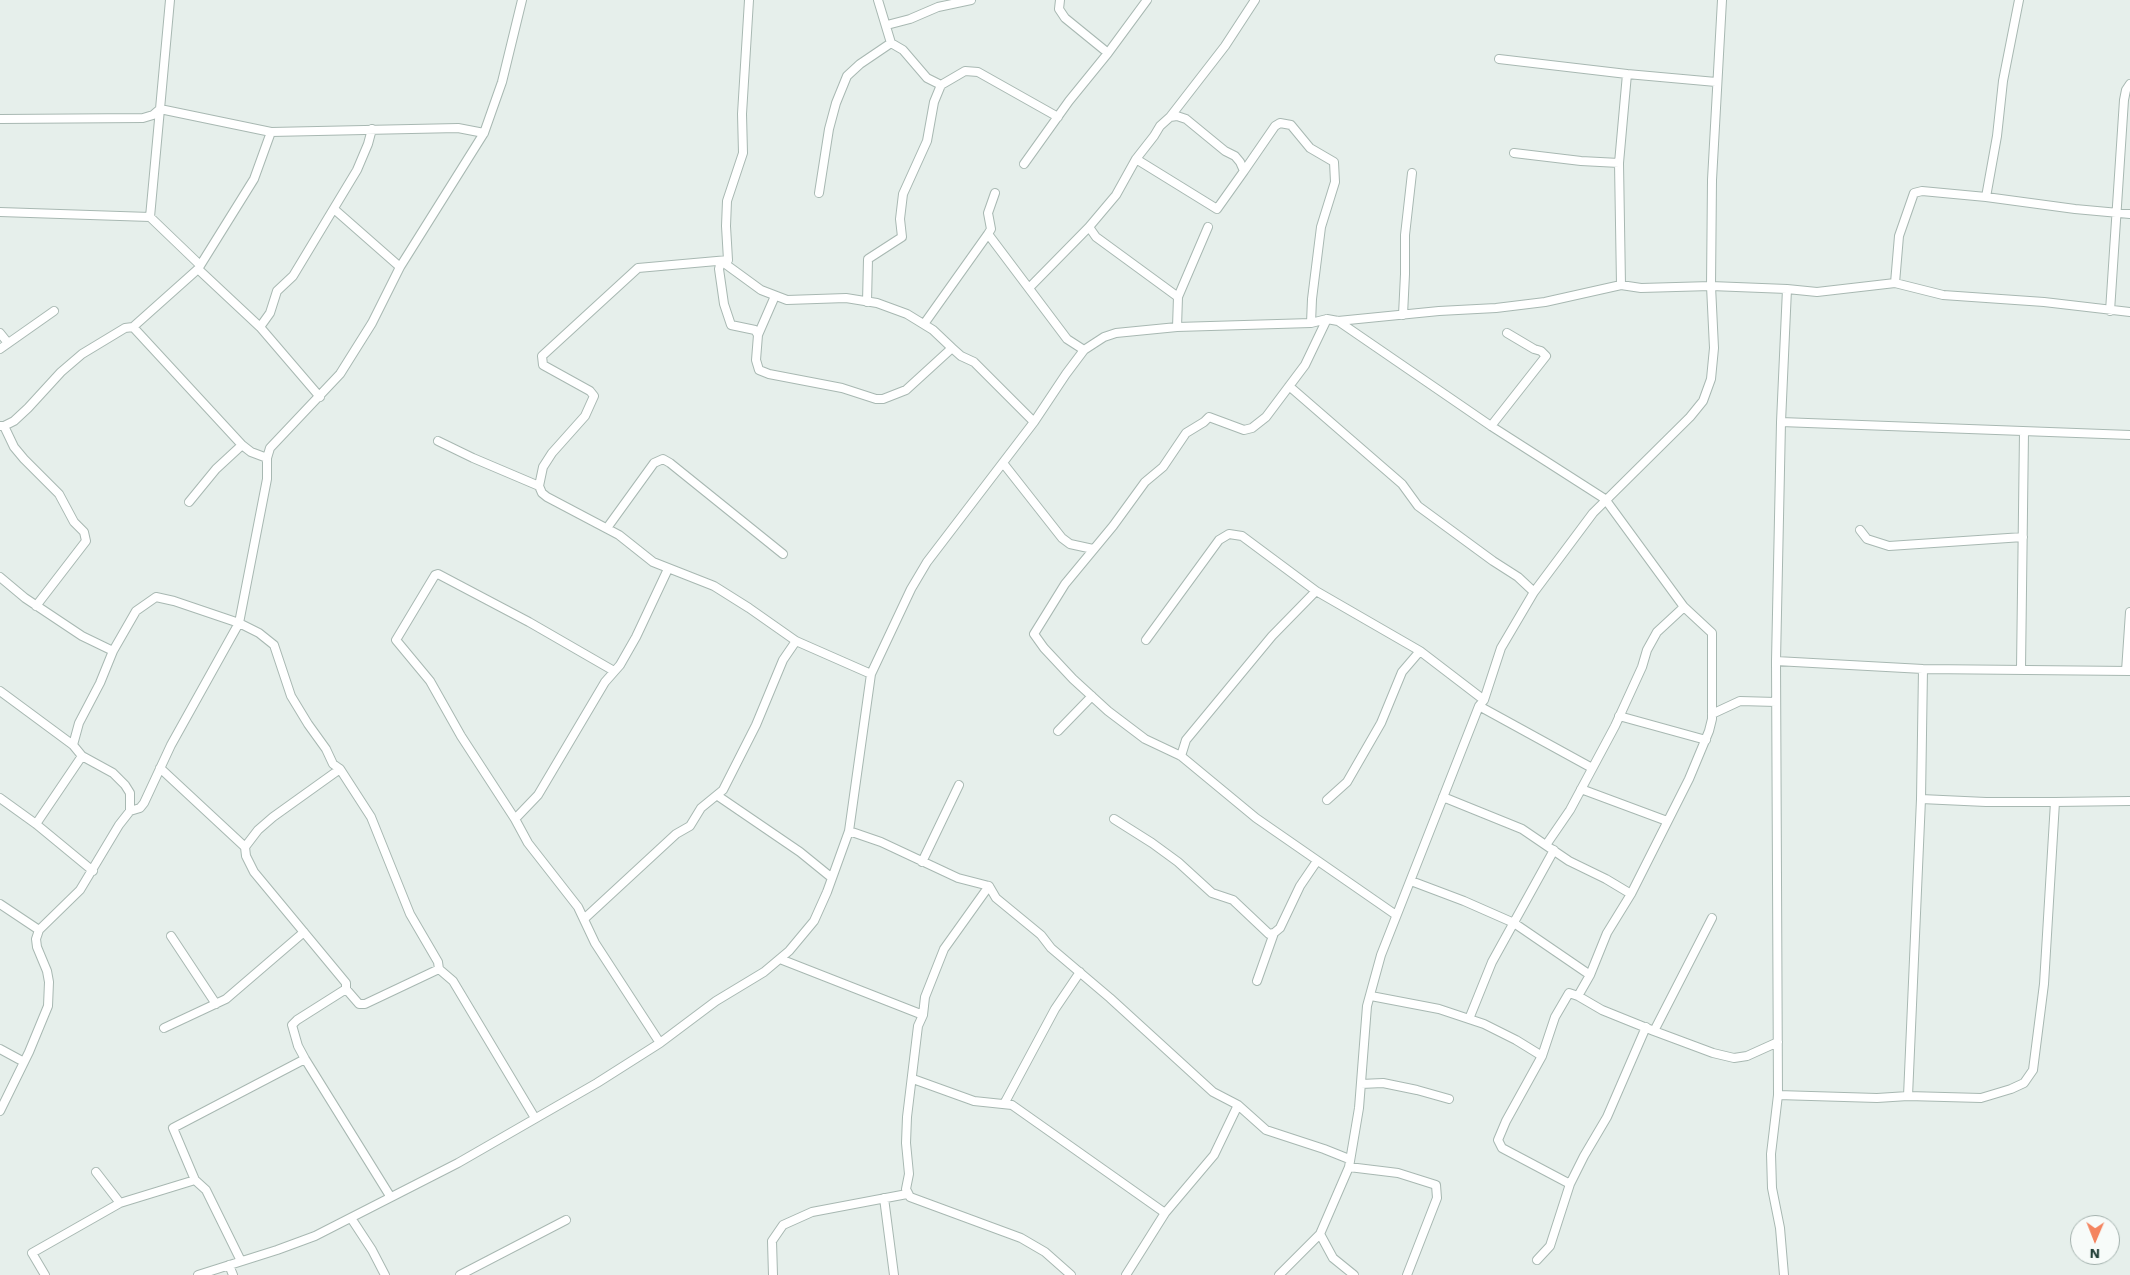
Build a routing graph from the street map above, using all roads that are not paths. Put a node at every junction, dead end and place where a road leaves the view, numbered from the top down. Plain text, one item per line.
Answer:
1 (170, 0) edge
2 (522, 0) edge
3 (748, 0) edge
4 (878, 0) edge
5 (971, 0) edge
6 (1060, 0) edge
7 (1147, 0) edge
8 (1255, 0) edge
9 (1722, 0) edge
10 (2019, 0) edge
11 (887, 25) junction
12 (891, 43) junction
13 (1108, 53) junction
14 (1499, 59) dead end
15 (1627, 74) junction
16 (1716, 82) junction
17 (2130, 84) edge
18 (941, 85) junction
19 (160, 110) junction
20 (1058, 117) junction
21 (1170, 117) junction
22 (0, 119) edge
23 (372, 130) junction
24 (271, 132) junction
25 (484, 133) junction
26 (1514, 153) dead end
27 (1136, 159) junction
28 (1619, 163) junction
29 (1024, 164) dead end
30 (1244, 170) junction
31 (1412, 173) dead end
32 (819, 193) dead end
33 (995, 193) dead end
34 (1986, 197) junction
35 (334, 209) junction
36 (0, 212) edge
37 (2118, 213) junction
38 (2130, 214) edge
39 (150, 216) junction
40 (1089, 227) junction
41 (1208, 228) dead end
42 (988, 234) junction
43 (726, 261) junction
44 (199, 267) junction
45 (400, 267) junction
46 (1895, 283) junction
47 (1621, 285) junction
48 (1710, 286) junction
49 (1029, 288) junction
50 (1788, 289) junction
51 (775, 296) junction
52 (1178, 297) junction
53 (867, 302) junction
54 (54, 311) dead end
55 (2110, 311) junction
56 (2130, 312) edge
57 (1403, 315) junction
58 (1327, 319) junction
59 (1338, 321) junction
60 (1311, 323) junction
61 (924, 324) junction
62 (133, 327) junction
63 (260, 327) junction
64 (1177, 327) junction
65 (0, 333) edge
66 (1507, 333) dead end
67 (758, 335) junction
68 (8, 343) junction
69 (952, 348) junction
70 (0, 349) edge
71 (1084, 350) junction
72 (1289, 386) junction
73 (320, 397) junction
74 (1034, 422) junction
75 (1781, 422) junction
76 (2, 426) edge
77 (1491, 426) junction
78 (2024, 432) junction
79 (2130, 435) edge
80 (438, 441) dead end
81 (242, 445) junction
82 (267, 458) junction
83 (1004, 463) junction
84 (539, 486) junction
85 (1605, 499) junction
86 (189, 502) dead end
87 (607, 528) junction
88 (1860, 530) dead end
89 (2023, 537) junction
90 (1093, 549) junction
91 (783, 554) dead end
92 (668, 569) junction
93 (0, 577) edge
94 (1316, 591) junction
95 (1534, 592) junction
96 (36, 606) junction
97 (1684, 607) junction
98 (2130, 612) edge
99 (239, 623) junction
100 (1146, 640) dead end
101 (796, 641) junction
102 (113, 651) junction
103 (1420, 651) junction
104 (1776, 661) junction
105 (1923, 669) junction
106 (2021, 669) junction
107 (614, 671) junction
108 (2128, 671) edge
109 (871, 674) junction
110 (1, 693) edge
111 (1092, 696) junction
112 (1776, 702) junction
113 (1481, 703) junction
114 (1712, 714) junction
115 (1619, 716) junction
116 (1058, 731) dead end
117 (1706, 740) junction
118 (73, 744) junction
119 (82, 756) junction
120 (1180, 756) junction
121 (160, 768) junction
122 (1592, 768) junction
123 (340, 769) junction
124 (959, 785) dead end
125 (1581, 789) junction
126 (718, 796) junction
127 (1444, 797) junction
128 (0, 798) edge
129 (1921, 799) junction
130 (1327, 800) dead end
131 (2130, 800) edge
132 (2055, 802) junction
133 (130, 811) junction
134 (515, 819) junction
135 (1114, 819) dead end
136 (1667, 821) junction
137 (36, 824) junction
138 (849, 831) junction
139 (1546, 845) junction
140 (245, 847) junction
141 (1554, 850) junction
142 (1317, 861) junction
143 (922, 862) junction
144 (92, 871) junction
145 (832, 878) junction
146 (1411, 881) junction
147 (989, 886) junction
148 (1631, 894) junction
149 (0, 904) edge
150 (1396, 915) junction
151 (1712, 918) dead end
152 (584, 919) junction
153 (1514, 923) junction
154 (39, 930) junction
155 (304, 932) junction
156 (1274, 933) junction
157 (171, 936) dead end
158 (780, 959) junction
159 (440, 969) junction
160 (1080, 972) junction
161 (1590, 975) junction
162 (1257, 982) dead end
163 (346, 989) junction
164 (1371, 996) junction
165 (1578, 996) junction
166 (216, 1004) junction
167 (923, 1015) junction
168 (1469, 1019) junction
169 (1646, 1027) junction
170 (164, 1028) dead end
171 (1654, 1031) junction
172 (1778, 1042) junction
173 (660, 1043) junction
174 (0, 1049) edge
175 (1542, 1056) junction
176 (305, 1060) junction
177 (24, 1062) junction
178 (913, 1079) junction
179 (1361, 1084) junction
180 (1778, 1095) junction
181 (1908, 1096) junction
182 (1449, 1100) dead end
183 (1004, 1104) junction
184 (1238, 1105) junction
185 (0, 1111) edge
186 (535, 1118) junction
187 (1349, 1163) junction
188 (96, 1172) dead end
189 (195, 1180) junction
190 (1570, 1184) junction
191 (907, 1194) junction
192 (390, 1196) junction
193 (884, 1198) junction
194 (120, 1203) junction
195 (1165, 1213) junction
196 (351, 1218) junction
197 (566, 1220) dead end
198 (1320, 1234) junction
199 (1537, 1260) dead end
200 (241, 1262) junction
201 (229, 1265) junction
202 (45, 1275) edge
203 (198, 1275) edge
204 (232, 1275) edge
205 (385, 1275) edge
206 (460, 1275) edge
207 (773, 1275) edge
208 (894, 1275) edge
209 (1071, 1275) edge
210 (1126, 1275) edge
211 (1279, 1275) edge
212 (1354, 1275) edge
213 (1407, 1275) edge
214 (1784, 1275) edge

1 - 19 street
2 - 25 street
3 - 43 street
4 - 11 street
5 - 11 street
6 - 13 street
7 - 13 street
8 - 21 street
9 - 16 street
10 - 34 street
11 - 12 street
12 - 18 street
12 - 32 street
13 - 20 street
14 - 15 street
15 - 16 street
15 - 28 street
16 - 48 street
17 - 37 street
18 - 20 street
18 - 53 street
19 - 22 street
19 - 24 street
19 - 39 street
20 - 29 street
21 - 27 street
21 - 30 street
23 - 24 street
23 - 25 street
23 - 35 street
24 - 44 street
25 - 45 street
26 - 28 street
27 - 30 street
27 - 40 street
28 - 47 street
30 - 60 street
31 - 57 street
33 - 42 street
34 - 37 street
34 - 46 street
35 - 45 street
35 - 63 street
36 - 39 street
37 - 38 street
37 - 55 street
39 - 44 street
40 - 49 street
40 - 52 street
41 - 52 street
42 - 49 street
42 - 61 street
43 - 51 street
43 - 67 street
43 - 84 street
44 - 62 street
44 - 63 street
45 - 73 street
46 - 50 street
46 - 55 street
47 - 48 street
47 - 57 street
48 - 50 street
48 - 85 street
49 - 71 street
50 - 75 street
51 - 53 street
51 - 67 street
52 - 64 street
53 - 61 street
54 - 68 street
55 - 56 street
57 - 59 street
58 - 59 street
58 - 60 street
58 - 72 street
59 - 77 street
60 - 64 street
61 - 69 street
62 - 76 street
62 - 81 street
63 - 73 street
64 - 71 street
65 - 68 street
66 - 77 street
67 - 69 street
68 - 70 street
69 - 74 street
71 - 74 street
72 - 90 street
72 - 95 street
73 - 82 street
74 - 83 street
75 - 78 street
75 - 104 street
76 - 96 street
77 - 85 street
78 - 79 street
78 - 89 street
80 - 84 street
81 - 82 street
81 - 86 street
82 - 99 street
83 - 90 street
83 - 109 street
84 - 87 street
85 - 95 street
85 - 97 street
87 - 91 street
87 - 92 street
88 - 89 street
89 - 106 street
90 - 111 street
92 - 101 street
92 - 107 street
93 - 96 street
94 - 100 street
94 - 103 street
94 - 120 street
95 - 113 street
96 - 102 street
97 - 114 street
97 - 115 street
98 - 108 street
99 - 102 street
99 - 121 street
99 - 123 street
101 - 109 street
101 - 126 street
102 - 118 street
103 - 113 street
103 - 130 street
104 - 105 street
104 - 112 street
105 - 106 street
105 - 129 street
106 - 108 street
107 - 134 street
107 - 134 street
109 - 138 street
110 - 118 street
111 - 116 street
111 - 120 street
112 - 114 street
112 - 172 street
113 - 122 street
113 - 127 street
114 - 117 street
115 - 117 street
115 - 122 street
117 - 136 street
118 - 119 street
119 - 133 street
119 - 137 street
120 - 142 street
121 - 133 street
121 - 140 street
122 - 125 street
123 - 140 street
123 - 159 street
124 - 143 street
125 - 136 street
125 - 139 street
126 - 145 street
126 - 152 street
127 - 139 street
127 - 146 street
128 - 137 street
129 - 132 street
129 - 181 street
131 - 132 street
132 - 181 street
133 - 144 street
134 - 152 street
135 - 156 street
136 - 148 street
137 - 144 street
138 - 143 street
138 - 145 street
139 - 141 street
140 - 155 street
141 - 148 street
141 - 153 street
142 - 150 street
142 - 156 street
143 - 147 street
144 - 154 street
145 - 158 street
146 - 150 street
146 - 153 street
147 - 160 street
147 - 167 street
148 - 161 street
149 - 154 street
150 - 164 street
151 - 171 street
152 - 173 street
153 - 161 street
153 - 168 street
154 - 177 street
155 - 163 street
155 - 166 street
156 - 162 street
157 - 166 street
158 - 167 street
158 - 173 street
159 - 163 street
159 - 186 street
160 - 183 street
160 - 184 street
161 - 165 street
163 - 176 street
164 - 168 street
164 - 179 street
165 - 169 street
165 - 175 street
166 - 170 street
167 - 178 street
168 - 175 street
169 - 171 street
169 - 190 street
171 - 172 street
172 - 180 street
173 - 186 street
174 - 177 street
175 - 190 street
176 - 189 street
176 - 192 street
177 - 185 street
178 - 183 street
178 - 191 street
179 - 182 street
179 - 187 street
180 - 181 street
180 - 214 street
183 - 195 street
184 - 187 street
184 - 195 street
186 - 192 street
187 - 198 street
187 - 213 street
188 - 194 street
189 - 194 street
189 - 200 street
190 - 199 street
191 - 193 street
191 - 209 street
192 - 196 street
193 - 207 street
193 - 208 street
194 - 202 street
195 - 210 street
196 - 200 street
196 - 205 street
197 - 206 street
198 - 211 street
198 - 212 street
200 - 201 street
201 - 203 street
201 - 204 street

